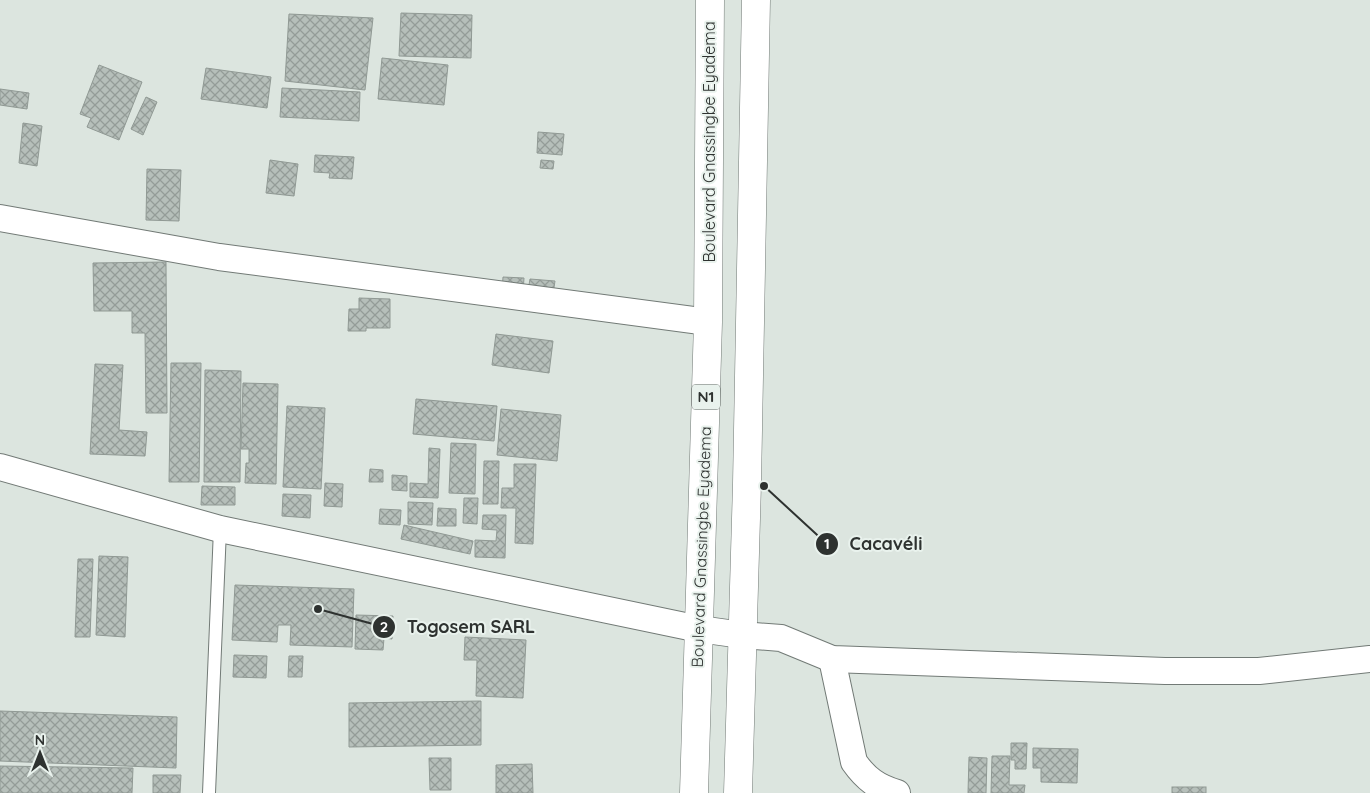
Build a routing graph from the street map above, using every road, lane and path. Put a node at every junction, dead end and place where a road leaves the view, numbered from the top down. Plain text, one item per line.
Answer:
1 (710, 0) edge
2 (756, 0) edge
3 (0, 218) edge
4 (708, 322) junction
5 (0, 468) edge
6 (220, 529) junction
7 (699, 629) junction
8 (742, 635) junction
9 (832, 659) junction
10 (1370, 660) edge
11 (210, 793) edge
12 (694, 793) edge
13 (738, 793) edge
14 (897, 793) edge

1 - 4 highway, Boulevard Gnassingbe Eyadema / N1
2 - 8 highway
3 - 4 street
4 - 7 highway, Boulevard Gnassingbe Eyadema / N1
5 - 6 street
6 - 7 street
6 - 11 lane
7 - 8 street
7 - 12 highway, Boulevard Gnassingbe Eyadema / N1
8 - 9 street
8 - 13 highway
9 - 10 street
9 - 14 street

